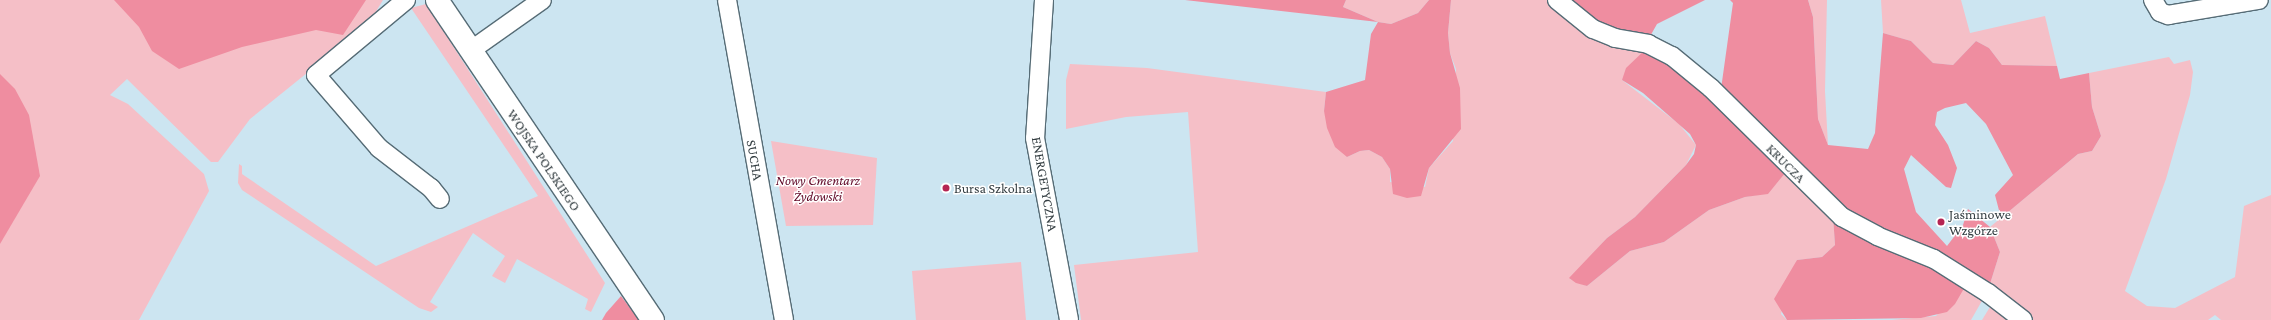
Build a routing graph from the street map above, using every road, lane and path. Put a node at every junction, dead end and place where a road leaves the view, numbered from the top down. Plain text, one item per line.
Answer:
1 (406, 0) edge
2 (437, 0) edge
3 (542, 0) edge
4 (727, 0) edge
5 (1044, 0) edge
6 (1556, 0) edge
7 (2153, 0) edge
8 (2259, 0) edge
9 (470, 51) junction
10 (440, 199) dead end
11 (653, 320) edge
12 (784, 320) edge
13 (1069, 320) edge
14 (2023, 320) edge

1 - 10 street
2 - 9 street, WOJSKA POLSKIEGO
3 - 9 street
4 - 12 street, SUCHA
5 - 13 street, ENERGETYCZNA
6 - 14 street, KRUCZA
7 - 8 street
9 - 11 street, WOJSKA POLSKIEGO

